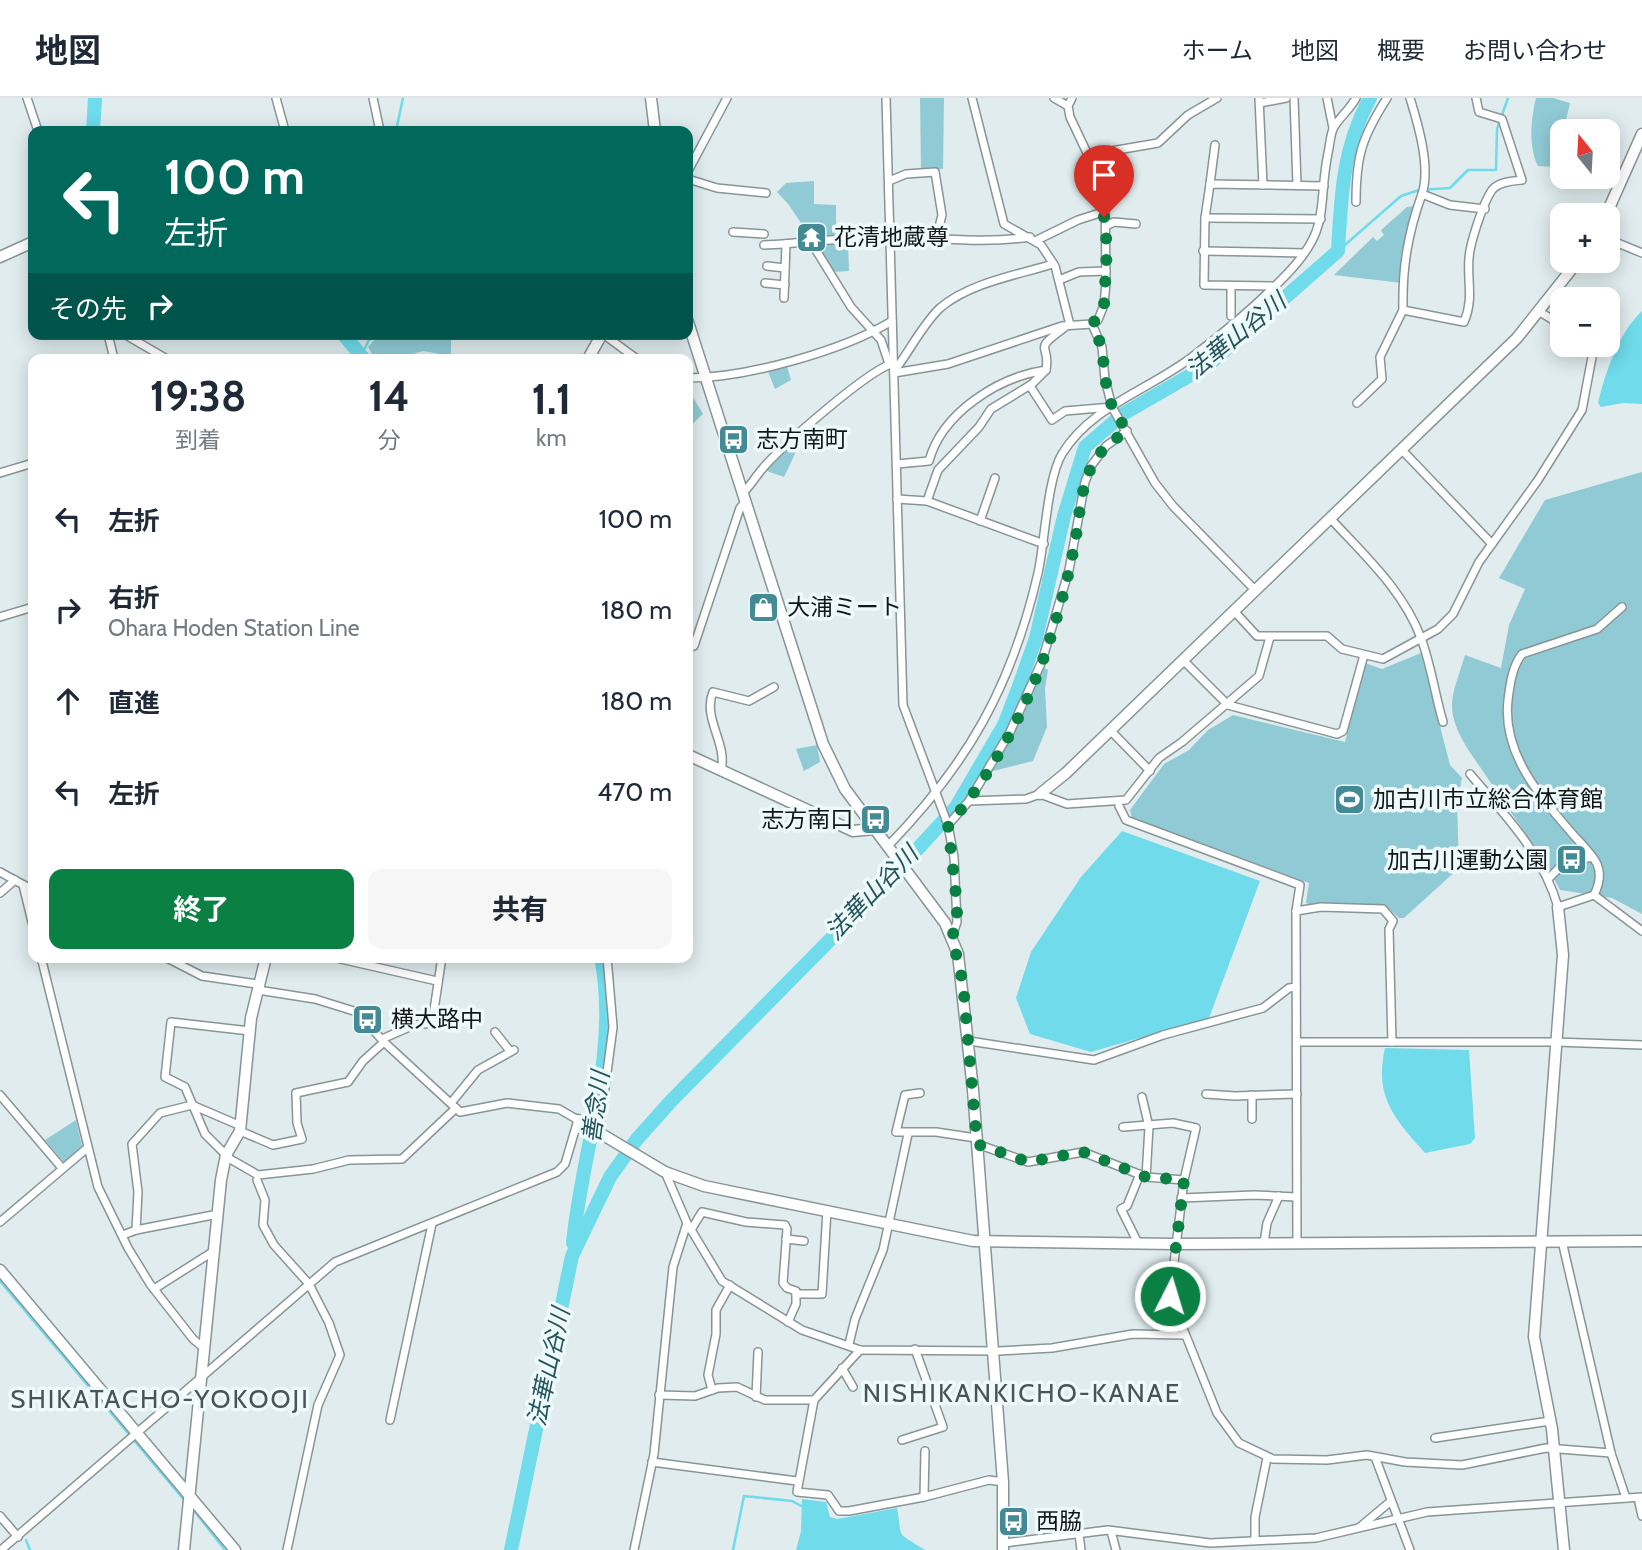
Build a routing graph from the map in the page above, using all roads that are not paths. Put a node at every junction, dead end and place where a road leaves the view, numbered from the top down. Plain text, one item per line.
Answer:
1 (27, 98) edge
2 (276, 98) edge
3 (373, 98) edge
4 (651, 98) edge
5 (727, 98) edge
6 (886, 98) edge
7 (972, 98) edge
8 (1054, 98) edge
9 (1217, 98) edge
10 (1286, 98) edge
11 (1294, 98) edge
12 (1327, 98) edge
13 (1356, 98) edge
14 (1387, 98) edge
15 (1410, 98) edge
16 (1476, 98) edge
17 (1259, 100) edge
18 (1070, 102) edge
19 (36, 126) edge
20 (284, 126) edge
21 (379, 126) edge
22 (654, 126) edge
23 (1333, 128) junction
24 (1642, 134) edge
25 (1215, 145) dead end
26 (1088, 155) junction
27 (693, 162) edge
28 (693, 181) edge
29 (889, 181) junction
30 (1210, 184) junction
31 (1297, 185) junction
32 (1263, 186) junction
33 (1324, 186) junction
34 (766, 193) dead end
35 (1422, 194) junction
36 (1356, 202) dead end
37 (1611, 203) edge
38 (1485, 209) junction
39 (1103, 212) junction
40 (1205, 218) junction
41 (1321, 219) junction
42 (1136, 224) dead end
43 (1107, 226) junction
44 (733, 232) dead end
45 (764, 234) dead end
46 (890, 237) junction
47 (936, 239) junction
48 (1034, 239) junction
49 (811, 242) junction
50 (28, 244) edge
51 (786, 244) junction
52 (1620, 244) edge
53 (764, 245) dead end
54 (1203, 251) junction
55 (1304, 253) junction
56 (1642, 253) edge
57 (0, 257) edge
58 (1053, 264) junction
59 (767, 265) dead end
60 (785, 268) junction
61 (1106, 271) junction
62 (1569, 273) edge
63 (1059, 280) junction
64 (765, 283) dead end
65 (785, 285) junction
66 (1230, 286) junction
67 (1273, 286) junction
68 (784, 298) dead end
69 (1403, 310) junction
70 (1540, 312) junction
71 (1231, 316) dead end
72 (1550, 318) edge
73 (892, 321) junction
74 (1092, 324) junction
75 (1068, 325) junction
76 (871, 331) junction
77 (693, 338) edge
78 (134, 340) edge
79 (610, 340) edge
80 (158, 354) edge
81 (630, 354) edge
82 (1592, 357) edge
83 (893, 367) junction
84 (1046, 370) junction
85 (693, 378) edge
86 (705, 378) junction
87 (1030, 386) junction
88 (1357, 403) dead end
89 (1112, 407) junction
90 (1127, 431) junction
91 (1401, 449) junction
92 (897, 464) junction
93 (28, 465) edge
94 (0, 473) edge
95 (995, 478) dead end
96 (744, 497) junction
97 (897, 499) junction
98 (927, 501) junction
99 (1330, 518) junction
100 (980, 521) junction
101 (1044, 544) junction
102 (1492, 544) junction
103 (1255, 590) junction
104 (1622, 607) dead end
105 (28, 609) edge
106 (1234, 611) junction
107 (0, 617) edge
108 (1270, 638) junction
109 (1421, 639) junction
110 (693, 646) edge
111 (1364, 655) junction
112 (1183, 660) junction
113 (774, 687) dead end
114 (1228, 705) junction
115 (1443, 722) dead end
116 (1110, 730) junction
117 (693, 758) edge
118 (721, 769) junction
119 (1150, 771) junction
120 (1470, 774) dead end
121 (1040, 794) junction
122 (935, 796) junction
123 (970, 802) junction
124 (1119, 806) dead end
125 (948, 825) junction
126 (874, 830) junction
127 (889, 849) junction
128 (1592, 858) junction
129 (0, 872) edge
130 (1549, 878) junction
131 (15, 880) junction
132 (23, 885) junction
133 (28, 888) edge
134 (0, 893) edge
135 (1594, 895) junction
136 (28, 906) edge
137 (1558, 907) junction
138 (1296, 911) junction
139 (1642, 931) edge
140 (952, 937) junction
141 (42, 963) edge
142 (177, 963) edge
143 (263, 963) edge
144 (358, 963) edge
145 (441, 963) edge
146 (608, 963) edge
147 (437, 981) junction
148 (257, 987) junction
149 (1296, 987) junction
150 (250, 1031) junction
151 (495, 1032) dead end
152 (383, 1041) junction
153 (968, 1041) junction
154 (1298, 1042) junction
155 (1392, 1042) junction
156 (1555, 1042) junction
157 (1642, 1045) edge
158 (920, 1093) dead end
159 (1206, 1094) dead end
160 (1297, 1094) junction
161 (0, 1095) edge
162 (1252, 1096) junction
163 (1142, 1097) dead end
164 (192, 1105) junction
165 (454, 1105) junction
166 (1252, 1119) dead end
167 (581, 1121) junction
168 (1148, 1124) junction
169 (1123, 1127) dead end
170 (240, 1128) junction
171 (598, 1132) junction
172 (908, 1134) junction
173 (977, 1141) junction
174 (86, 1149) junction
175 (226, 1155) junction
176 (62, 1168) junction
177 (665, 1172) junction
178 (1143, 1176) junction
179 (257, 1180) dead end
180 (1184, 1180) junction
181 (1279, 1196) junction
182 (1296, 1197) junction
183 (1181, 1198) junction
184 (827, 1210) junction
185 (218, 1214) junction
186 (0, 1222) edge
187 (889, 1223) junction
188 (432, 1224) junction
189 (689, 1226) junction
190 (136, 1230) junction
191 (123, 1236) junction
192 (786, 1239) junction
193 (804, 1241) dead end
194 (983, 1241) junction
195 (1540, 1241) junction
196 (1562, 1241) junction
197 (1642, 1241) edge
198 (1297, 1242) junction
199 (1138, 1243) junction
200 (1264, 1243) junction
201 (1175, 1244) junction
202 (215, 1251) junction
203 (0, 1270) edge
204 (309, 1284) junction
205 (730, 1286) junction
206 (154, 1289) junction
207 (796, 1294) junction
208 (788, 1322) junction
209 (1183, 1335) junction
210 (849, 1344) junction
211 (206, 1349) junction
212 (915, 1349) junction
213 (860, 1350) junction
214 (993, 1350) junction
215 (758, 1352) dead end
216 (842, 1367) junction
217 (202, 1378) junction
218 (853, 1387) dead end
219 (712, 1390) junction
220 (659, 1395) junction
221 (756, 1397) junction
222 (814, 1400) junction
223 (390, 1420) dead end
224 (1550, 1421) junction
225 (134, 1438) junction
226 (1435, 1438) dead end
227 (902, 1440) dead end
228 (1555, 1448) junction
229 (925, 1451) dead end
230 (1611, 1453) junction
231 (1375, 1457) junction
232 (1267, 1458) junction
233 (652, 1462) junction
234 (797, 1481) junction
235 (1003, 1482) junction
236 (924, 1497) junction
237 (1626, 1498) junction
238 (1640, 1498) edge
239 (1391, 1501) junction
240 (1560, 1502) junction
241 (189, 1503) junction
242 (0, 1516) edge
243 (1642, 1516) edge
244 (1399, 1517) junction
245 (1359, 1527) junction
246 (1111, 1531) junction
247 (1079, 1534) junction
248 (18, 1537) junction
249 (1259, 1540) junction
250 (1003, 1547) edge
251 (1, 1550) edge
252 (184, 1550) edge
253 (235, 1550) edge
254 (287, 1550) edge
255 (634, 1550) edge
256 (1082, 1550) edge
257 (1116, 1550) edge
258 (1262, 1550) edge
259 (1410, 1550) edge
260 (1564, 1550) edge

1 - 19 street
2 - 20 street
3 - 21 street
4 - 22 street
5 - 27 street
6 - 29 street
7 - 48 street
8 - 18 street
9 - 26 street
10 - 17 street
11 - 31 street
12 - 23 street
13 - 23 street
14 - 36 street
15 - 35 street
16 - 38 street
17 - 32 street
18 - 26 street
23 - 33 street
24 - 37 street
25 - 30 street
26 - 39 street
28 - 34 street
29 - 46 street
29 - 47 street
30 - 32 street
30 - 40 street
31 - 32 street
31 - 33 street
33 - 41 street
35 - 38 street
35 - 69 street
38 - 69 street
39 - 43 street
39 - 48 street
40 - 41 street
40 - 54 street
41 - 55 street
42 - 43 street
43 - 61 street
44 - 45 street
46 - 47 street
46 - 49 street
46 - 73 street
47 - 48 street
48 - 58 street
49 - 51 street
49 - 76 street
50 - 57 street
51 - 53 street
51 - 60 street
52 - 56 street
54 - 55 street
54 - 66 street
55 - 67 street
58 - 63 street
58 - 83 street
59 - 60 street
60 - 65 street
61 - 63 street
61 - 74 street
62 - 70 street
63 - 75 street
64 - 65 street
65 - 68 street
66 - 67 street
66 - 71 street
67 - 89 street
69 - 88 street
70 - 72 street
70 - 91 street
73 - 76 street
73 - 83 street
74 - 75 street
74 - 89 street
75 - 83 street
75 - 84 street
76 - 83 street
76 - 86 street
77 - 86 street
78 - 80 street
79 - 81 street
82 - 102 street
83 - 92 street
83 - 96 street
84 - 87 street
84 - 92 street
85 - 86 street
86 - 96 street
87 - 89 street
87 - 98 street
89 - 90 street
89 - 101 street
90 - 103 street
90 - 123 street
91 - 99 street
91 - 102 street
92 - 97 street
93 - 94 street
95 - 100 street
96 - 110 street
96 - 126 street
97 - 98 street
97 - 122 street
98 - 100 street
99 - 103 street
99 - 109 street
100 - 101 street
101 - 122 street
102 - 109 street
103 - 106 street
104 - 128 street
105 - 107 street
106 - 108 street
106 - 112 street
108 - 111 street
108 - 114 street
109 - 111 street
109 - 115 street
111 - 114 street
112 - 114 street
112 - 116 street
113 - 118 street
114 - 119 street
116 - 119 street
116 - 121 street
117 - 118 street
118 - 126 street
119 - 121 street
120 - 130 street
121 - 123 street
122 - 125 street
122 - 127 street
123 - 125 street
124 - 138 street
125 - 140 street
126 - 127 street
127 - 140 street
128 - 130 street
128 - 135 street
129 - 131 street
130 - 137 street
131 - 132 street
131 - 134 street
132 - 133 street
132 - 136 street
135 - 137 street
135 - 139 street
137 - 156 street
138 - 149 street
138 - 155 street
140 - 153 street
141 - 174 street
142 - 148 street
143 - 148 street
144 - 147 street
145 - 147 street
146 - 171 street
147 - 152 street
148 - 150 street
148 - 152 street
149 - 153 street
149 - 154 street
150 - 164 street
150 - 170 street
151 - 165 street
152 - 165 street
152 - 170 street
153 - 173 street
154 - 155 street
154 - 160 street
155 - 156 street
156 - 157 street
156 - 195 street
158 - 172 street
159 - 162 street
160 - 162 street
160 - 182 street
161 - 176 street
162 - 166 street
163 - 168 street
164 - 170 street
164 - 175 street
164 - 190 street
165 - 167 street
165 - 175 street
167 - 171 street
167 - 188 street
168 - 169 street
168 - 178 street
168 - 180 street
170 - 175 street
171 - 177 street
172 - 173 street
172 - 187 street
173 - 178 street
173 - 194 street
174 - 176 street
174 - 191 street
175 - 185 street
176 - 186 street
177 - 184 street
177 - 189 street
178 - 180 street
178 - 199 street
179 - 204 street
180 - 183 street
181 - 182 street
181 - 183 street
181 - 200 street
182 - 198 street
183 - 201 street
184 - 187 street
184 - 207 street
185 - 190 street
185 - 202 street
187 - 194 street
187 - 210 street
188 - 204 street
188 - 223 street
189 - 192 street
189 - 205 street
189 - 220 street
190 - 191 street
191 - 206 street
192 - 193 street
192 - 207 street
194 - 199 street
194 - 214 street
195 - 196 street
195 - 198 street
195 - 224 street
196 - 197 street
196 - 230 street
198 - 200 street
199 - 201 street
200 - 201 street
201 - 209 street
202 - 206 street
202 - 211 street
203 - 225 street
204 - 217 street
204 - 254 street
205 - 208 street
205 - 219 street
206 - 211 street
207 - 208 street
208 - 210 street
209 - 214 street
209 - 232 street
210 - 213 street
211 - 217 street
212 - 213 street
212 - 214 street
212 - 227 street
213 - 216 street
214 - 235 street
215 - 221 street
216 - 218 street
216 - 222 street
217 - 225 street
217 - 241 street
219 - 220 street
219 - 221 street
220 - 233 street
221 - 222 street
222 - 234 street
224 - 226 street
224 - 228 street
225 - 241 street
225 - 248 street
228 - 230 street
228 - 231 street
228 - 240 street
229 - 236 street
230 - 237 street
231 - 232 street
231 - 239 street
232 - 249 street
233 - 234 street
233 - 255 street
234 - 236 street
235 - 236 street
235 - 250 street
237 - 238 street
237 - 240 street
238 - 243 street
239 - 244 street
239 - 245 street
240 - 244 street
240 - 260 street
241 - 252 street
241 - 253 street
242 - 248 street
244 - 245 street
244 - 259 street
245 - 249 street
246 - 247 street
246 - 249 street
246 - 257 street
247 - 250 street
247 - 256 street
248 - 251 street
249 - 258 street

